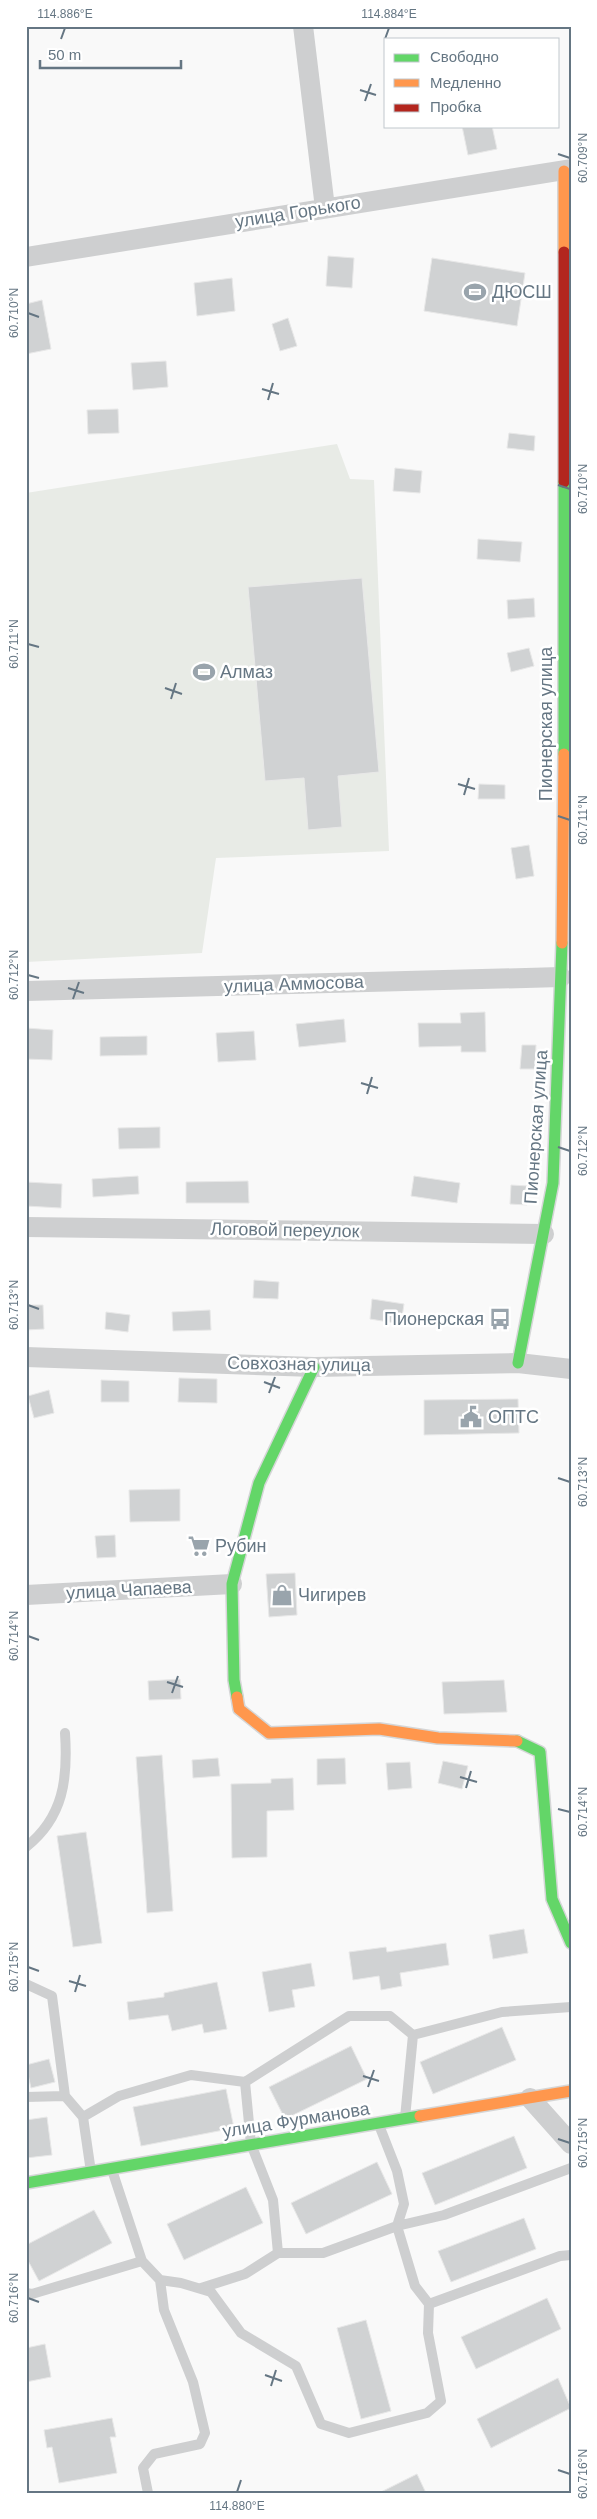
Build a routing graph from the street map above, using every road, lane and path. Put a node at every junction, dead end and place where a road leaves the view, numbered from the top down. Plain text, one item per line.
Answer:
1 (303, 26) edge
2 (567, 170) edge
3 (325, 208) junction
4 (26, 257) edge
5 (567, 366) edge
6 (567, 480) edge
7 (567, 849) edge
8 (561, 977) junction
9 (26, 991) edge
10 (562, 1181) edge
11 (26, 1227) edge
12 (544, 1234) junction
13 (26, 1357) edge
14 (518, 1363) junction
15 (314, 1367) junction
16 (571, 1369) edge
17 (232, 1584) junction
18 (26, 1595) edge
19 (65, 1733) dead end
20 (26, 1847) edge
21 (571, 1943) edge
22 (26, 1984) edge
23 (571, 2007) edge
24 (413, 2035) junction
25 (245, 2082) junction
26 (571, 2091) edge
27 (65, 2096) junction
28 (26, 2097) edge
29 (530, 2098) junction
30 (83, 2117) junction
31 (405, 2120) junction
32 (378, 2125) junction
33 (251, 2144) junction
34 (571, 2144) edge
35 (571, 2168) edge
36 (112, 2169) junction
37 (91, 2172) junction
38 (26, 2183) edge
39 (397, 2226) junction
40 (278, 2253) junction
41 (571, 2255) edge
42 (142, 2261) junction
43 (160, 2280) junction
44 (201, 2288) junction
45 (26, 2293) edge
46 (429, 2304) junction
47 (148, 2493) edge

1 - 3 street
2 - 3 street, улица Горького
2 - 5 street, Пионерская улица
3 - 4 street, улица Горького
5 - 6 street, Пионерская улица
6 - 7 street, Пионерская улица
7 - 8 street, Пионерская улица
8 - 9 street, улица Аммосова
8 - 10 street, Пионерская улица
10 - 12 street, Пионерская улица
11 - 12 street, Логовой переулок
12 - 14 street, Пионерская улица
13 - 15 street, Совхозная улица
14 - 15 street, Совхозная улица
14 - 16 street, Совхозная улица
15 - 17 street
17 - 18 street, улица Чапаева
17 - 21 street
19 - 20 lane
22 - 27 lane
23 - 24 lane
24 - 25 lane
24 - 31 lane
25 - 30 lane
25 - 33 lane
26 - 29 street, улица Фурманова
27 - 28 lane
27 - 30 lane
29 - 31 street, улица Фурманова
29 - 34 street
30 - 37 lane
31 - 32 street, улица Фурманова
32 - 33 street, улица Фурманова
32 - 39 lane
33 - 36 street, улица Фурманова
33 - 40 lane
35 - 39 lane
36 - 37 street, улица Фурманова
36 - 42 lane
37 - 38 street, улица Фурманова
39 - 40 lane
39 - 46 lane
40 - 44 lane
41 - 46 lane
42 - 43 lane
42 - 45 lane
43 - 44 lane
43 - 47 lane
44 - 46 lane

